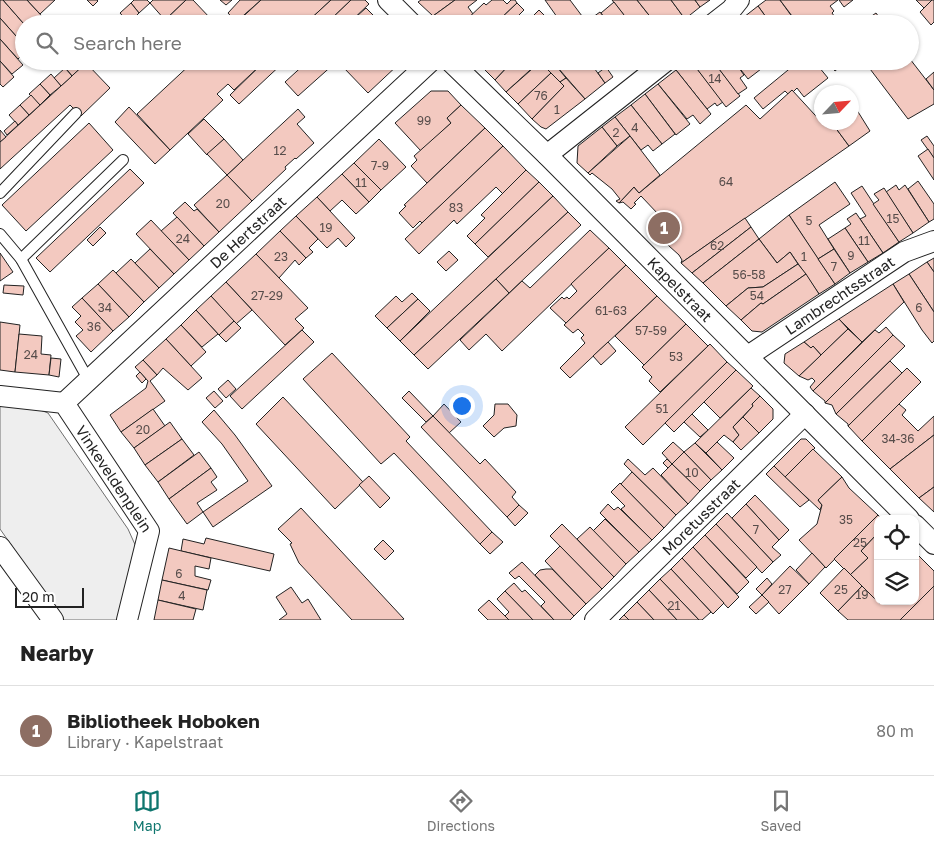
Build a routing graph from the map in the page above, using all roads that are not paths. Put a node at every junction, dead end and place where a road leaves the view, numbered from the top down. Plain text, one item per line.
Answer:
1 (388, 0) edge
2 (739, 0) edge
3 (403, 15) edge
4 (725, 15) edge
5 (421, 70) edge
6 (459, 70) edge
7 (655, 70) edge
8 (76, 113) dead end
9 (547, 155) junction
10 (123, 160) dead end
11 (0, 193) edge
12 (0, 234) edge
13 (934, 241) edge
14 (21, 259) junction
15 (748, 356) junction
16 (88, 379) junction
17 (0, 396) edge
18 (64, 403) junction
19 (805, 414) junction
20 (905, 515) edge
21 (919, 529) edge
22 (934, 544) edge
23 (0, 547) edge
24 (53, 620) edge
25 (127, 620) edge
26 (595, 620) edge

1 - 3 street
2 - 4 street
5 - 16 street, De Hertstraat
6 - 9 street, Kapelstraat
7 - 9 street
8 - 11 lane
9 - 15 street, Kapelstraat
10 - 14 lane
12 - 14 lane
13 - 15 street, Lambrechtsstraat
14 - 16 lane
15 - 19 street, Kapelstraat
16 - 18 street, De Hertstraat
17 - 18 street
18 - 25 street, Vinkeveldenplein
19 - 20 street, Kapelstraat
19 - 26 street, Moretusstraat
21 - 22 street
23 - 24 street

